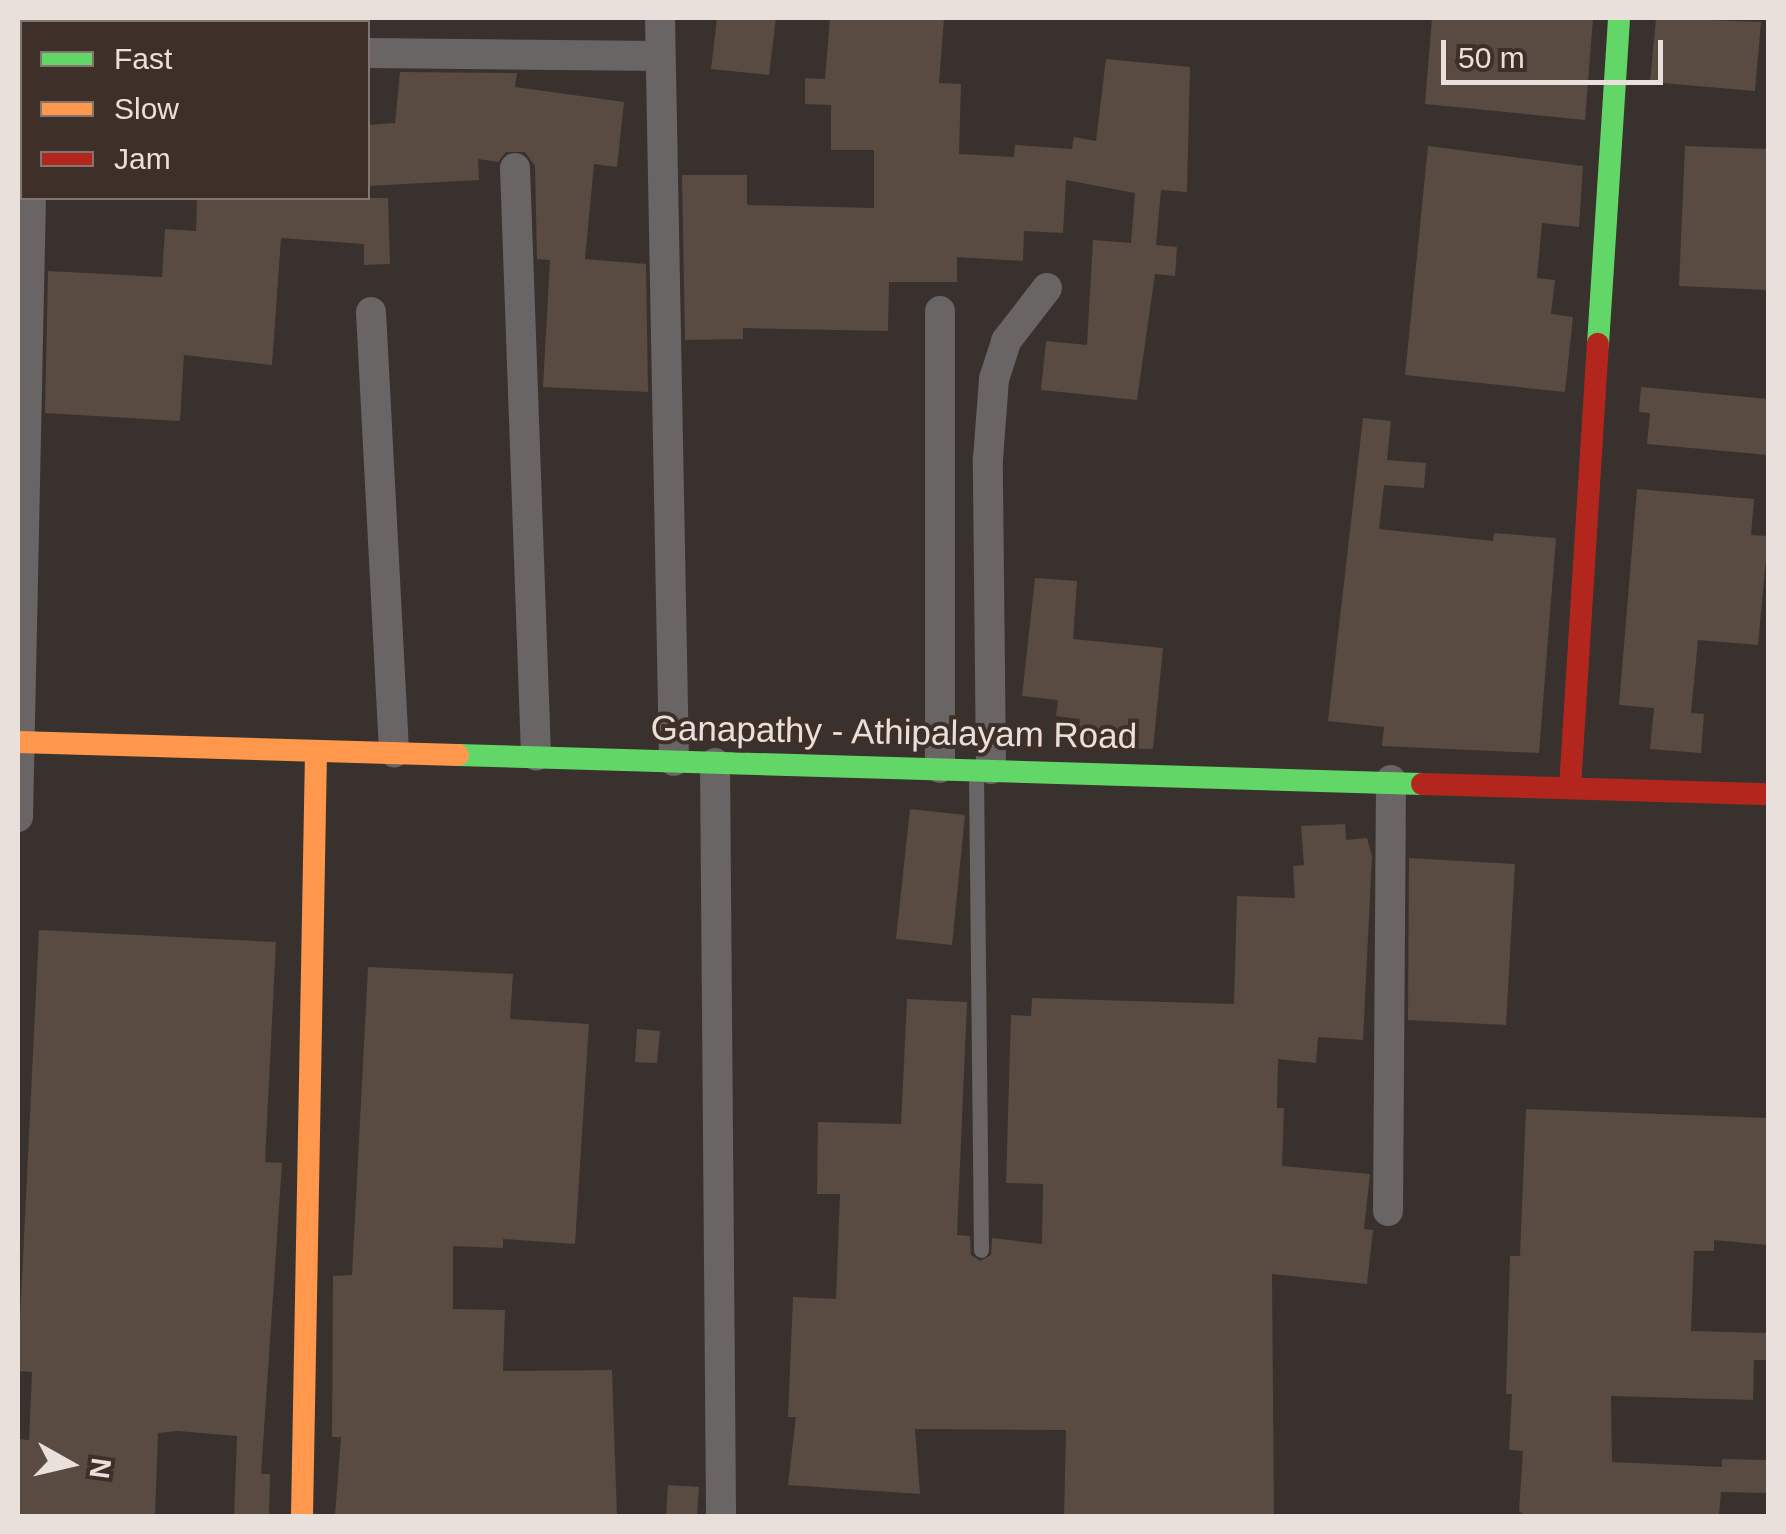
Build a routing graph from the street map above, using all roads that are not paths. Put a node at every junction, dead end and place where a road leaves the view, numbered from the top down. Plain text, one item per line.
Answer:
1 (660, 18) edge
2 (1619, 18) edge
3 (370, 53) edge
4 (660, 56) junction
5 (515, 168) dead end
6 (30, 200) edge
7 (1047, 288) dead end
8 (940, 311) dead end
9 (371, 312) dead end
10 (18, 742) edge
11 (316, 751) junction
12 (394, 752) junction
13 (536, 756) junction
14 (674, 761) junction
15 (715, 763) junction
16 (940, 768) junction
17 (983, 769) junction
18 (1391, 780) junction
19 (1570, 787) junction
20 (1768, 794) edge
21 (18, 818) edge
22 (1388, 1211) dead end
23 (981, 1250) dead end
24 (302, 1516) edge
25 (721, 1516) edge

1 - 4 street
2 - 19 main road
3 - 4 street
4 - 14 street
5 - 13 street
6 - 10 street
7 - 17 street
8 - 16 street
9 - 12 street
10 - 11 main road, Ganapathy - Athipalayam Road
10 - 21 street
11 - 12 main road, Ganapathy - Athipalayam Road
11 - 24 main road
12 - 13 main road, Ganapathy - Athipalayam Road
13 - 14 main road, Ganapathy - Athipalayam Road
14 - 15 main road, Ganapathy - Athipalayam Road
15 - 16 main road, Ganapathy - Athipalayam Road
15 - 25 street
16 - 17 main road, Ganapathy - Athipalayam Road
17 - 18 main road, Ganapathy - Athipalayam Road
17 - 23 lane
18 - 19 main road, Ganapathy - Athipalayam Road
18 - 22 street
19 - 20 main road, Ganapathy - Athipalayam Road

